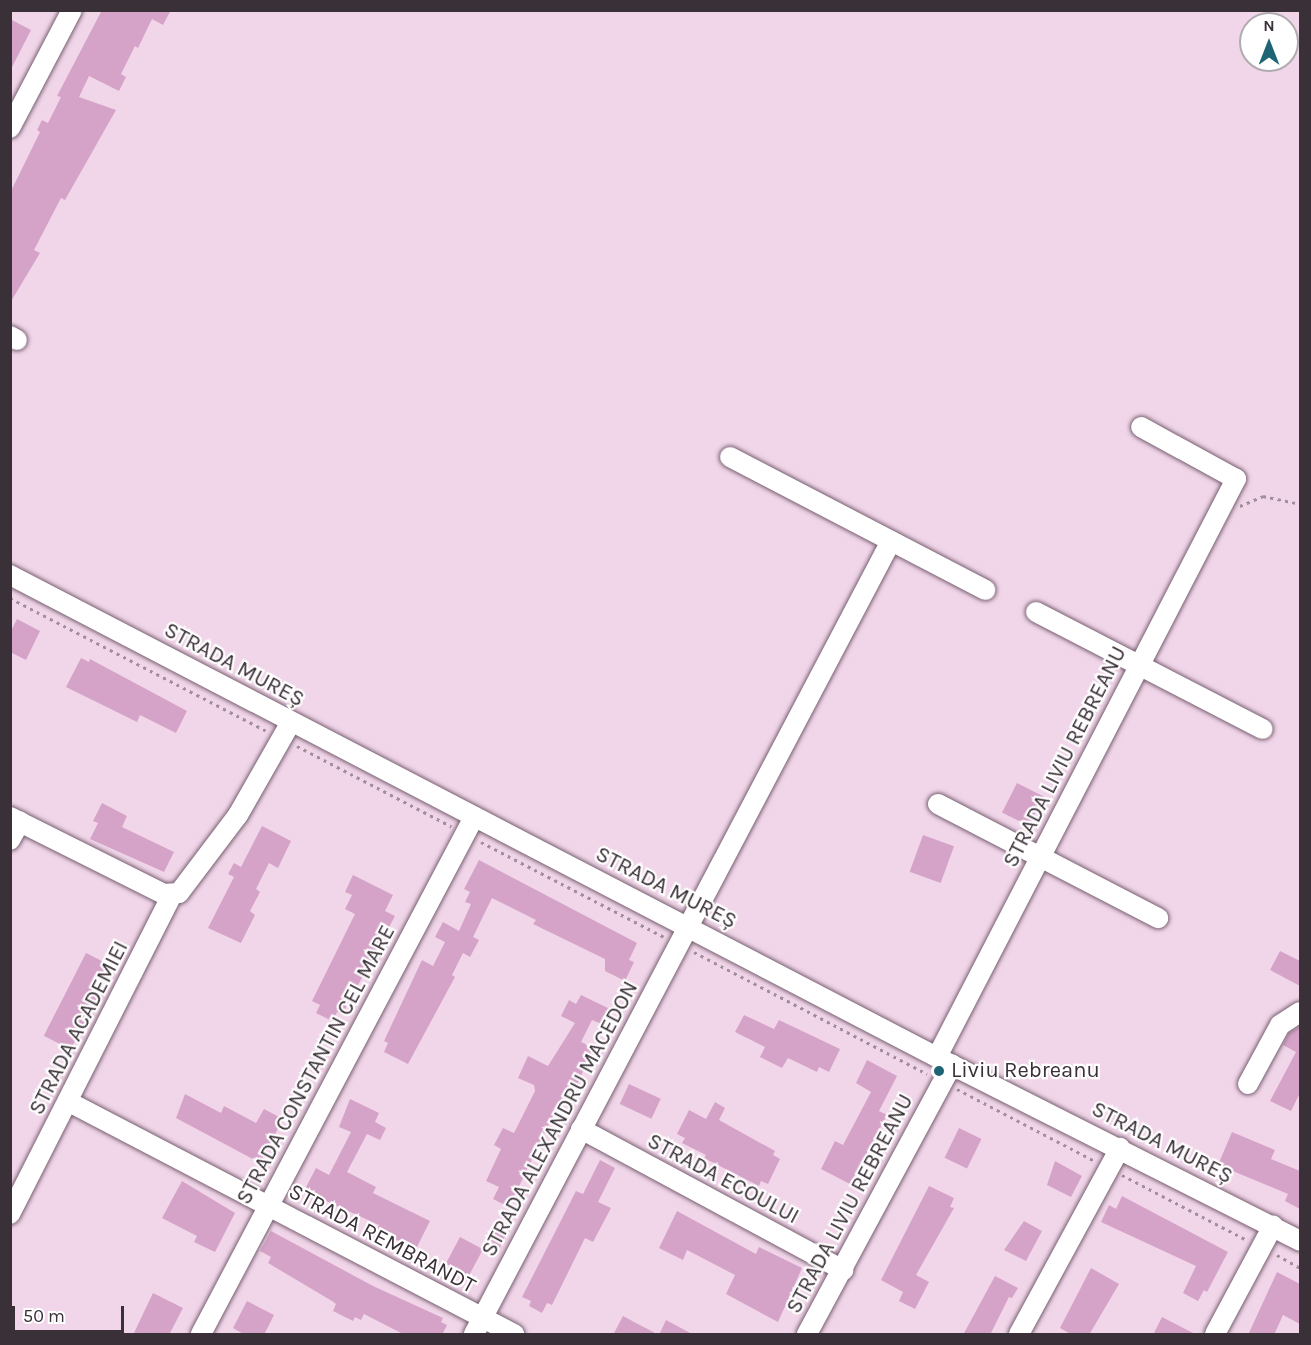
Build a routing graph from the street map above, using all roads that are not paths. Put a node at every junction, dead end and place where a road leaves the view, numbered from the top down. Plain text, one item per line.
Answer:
1 (72, 10) edge
2 (10, 128) edge
3 (1141, 427) dead end
4 (730, 457) dead end
5 (891, 541) junction
6 (10, 575) edge
7 (985, 590) dead end
8 (1036, 612) dead end
9 (1140, 665) junction
10 (1263, 729) dead end
11 (287, 730) junction
12 (938, 804) dead end
13 (15, 820) edge
14 (470, 825) junction
15 (10, 840) edge
16 (1040, 857) junction
17 (172, 894) junction
18 (1158, 918) dead end
19 (688, 926) junction
20 (1300, 1012) edge
21 (944, 1068) junction
22 (1248, 1084) dead end
23 (69, 1102) junction
24 (580, 1129) junction
25 (1120, 1148) junction
26 (268, 1207) junction
27 (10, 1214) edge
28 (1273, 1226) junction
29 (1300, 1241) edge
30 (843, 1270) junction
31 (478, 1327) edge
32 (201, 1335) edge
33 (514, 1335) edge
34 (807, 1335) edge
35 (1019, 1335) edge
36 (1215, 1335) edge

1 - 2 street
3 - 9 street, STRADA LIVIU REBREANU
4 - 5 street
5 - 7 street
5 - 19 street, STRADA ALEXANDRU MACEDON
6 - 11 street, STRADA MUREȘ
8 - 9 street
9 - 10 street
9 - 16 street, STRADA LIVIU REBREANU
11 - 14 street, STRADA MUREȘ
11 - 17 street, STRADA ACADEMIEI
12 - 16 street
13 - 15 street
13 - 17 street
14 - 19 street, STRADA MUREȘ
14 - 26 street, STRADA CONSTANTIN CEL MARE
16 - 18 street
16 - 21 street, STRADA LIVIU REBREANU
17 - 23 street, STRADA ACADEMIEI
19 - 21 street, STRADA MUREȘ
19 - 24 street, STRADA ALEXANDRU MACEDON
20 - 22 street
21 - 25 street, STRADA MUREȘ
21 - 30 street, STRADA LIVIU REBREANU
23 - 26 street, STRADA REMBRANDT
23 - 27 street, STRADA ACADEMIEI
24 - 30 street, STRADA ECOULUI
24 - 31 street, STRADA ALEXANDRU MACEDON
25 - 28 street, STRADA MUREȘ
25 - 35 street
26 - 31 street, STRADA REMBRANDT
26 - 32 street, STRADA CONSTANTIN CEL MARE
28 - 29 street, STRADA MUREȘ
28 - 36 street
30 - 34 street, STRADA LIVIU REBREANU
31 - 33 street, STRADA REMBRANDT

